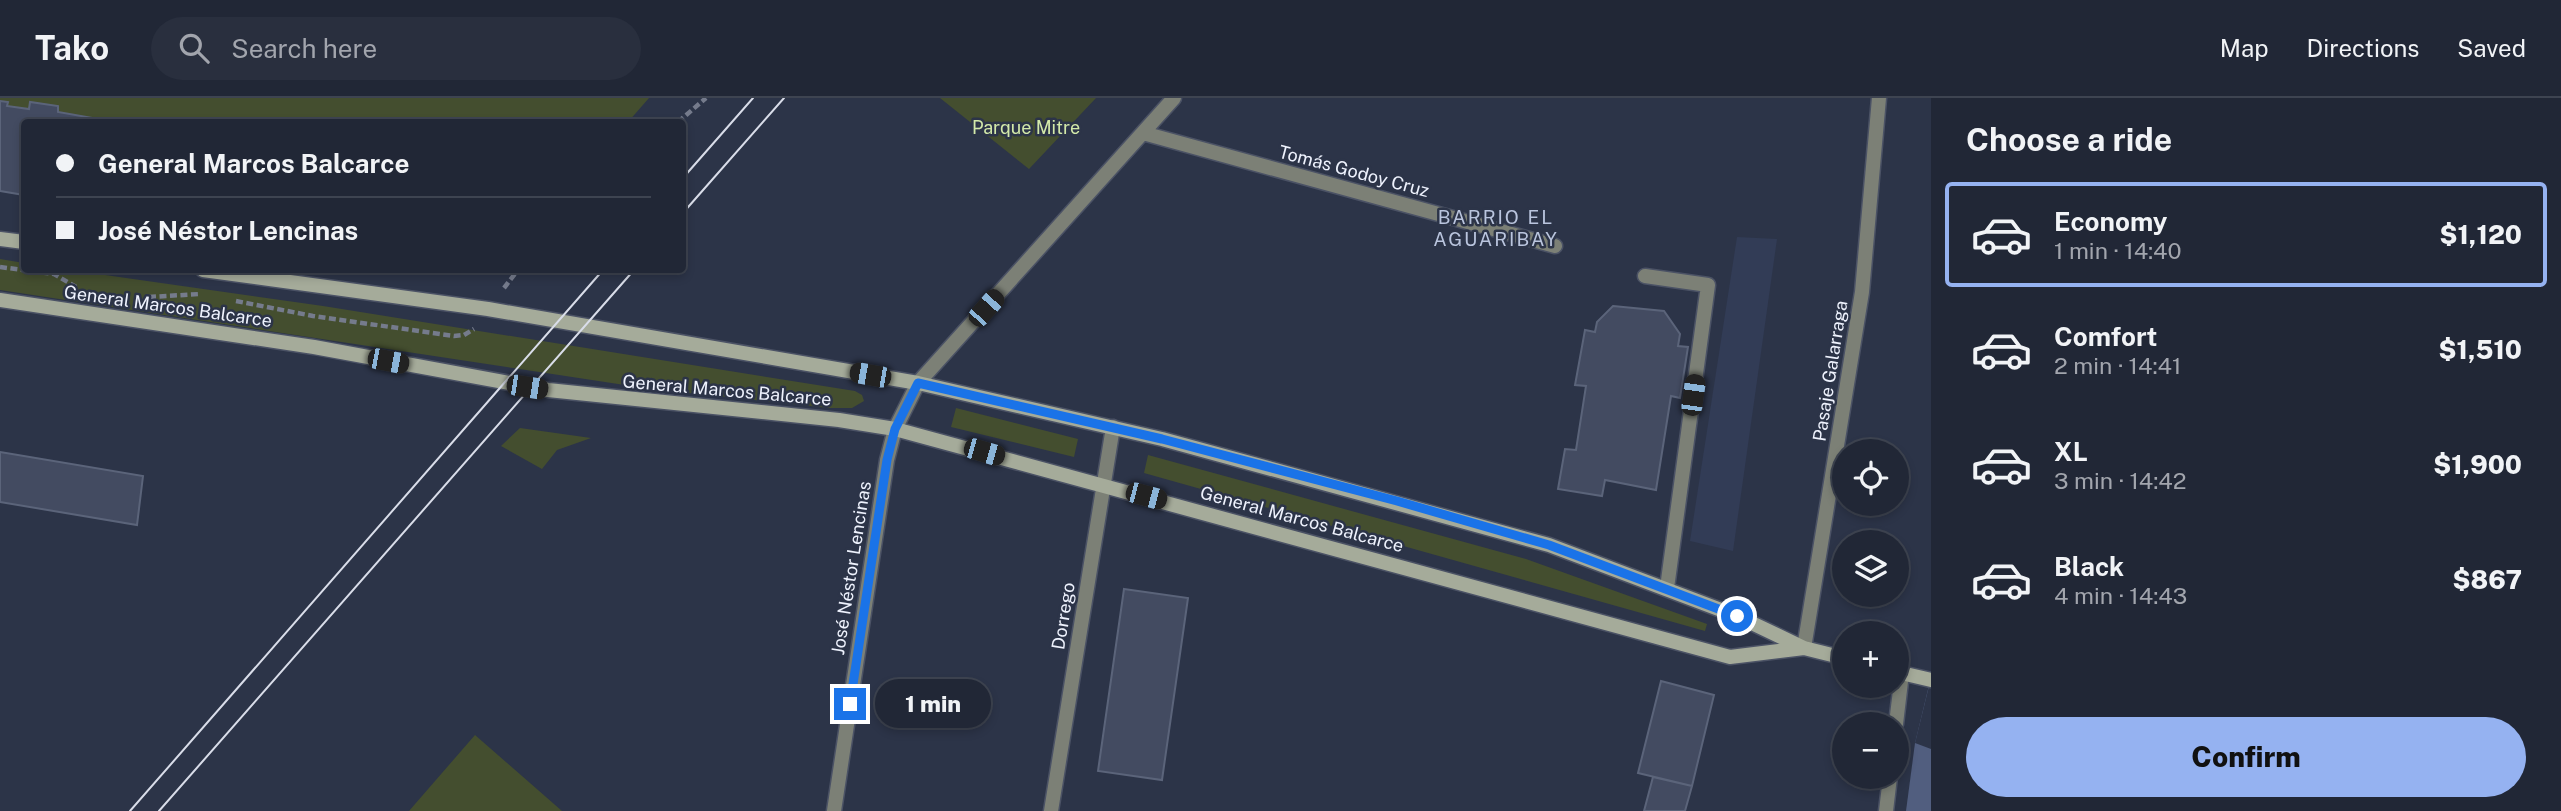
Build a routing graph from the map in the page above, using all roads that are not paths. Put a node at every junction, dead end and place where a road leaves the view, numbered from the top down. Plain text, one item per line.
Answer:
1 (1174, 98) edge
2 (1879, 98) edge
3 (1143, 133) junction
4 (0, 239) edge
5 (21, 242) edge
6 (1555, 246) dead end
7 (225, 273) edge
8 (1645, 276) dead end
9 (0, 300) edge
10 (918, 383) junction
11 (1114, 427) junction
12 (895, 429) junction
13 (1103, 486) junction
14 (1667, 588) junction
15 (1804, 648) junction
16 (1832, 655) edge
17 (1909, 674) edge
18 (1931, 680) edge
19 (1889, 789) edge
20 (834, 811) edge
21 (1051, 811) edge
22 (1886, 811) edge

1 - 3 street, José Néstor Lencinas
2 - 15 street, Pasaje Galarraga
3 - 6 street, Tomás Godoy Cruz
3 - 10 street, José Néstor Lencinas
4 - 5 main road
7 - 10 main road, General Marcos Balcarce
8 - 14 street
9 - 12 main road, General Marcos Balcarce
10 - 11 main road, General Marcos Balcarce
10 - 12 street, José Néstor Lencinas
11 - 13 street, Dorrego
11 - 14 main road, General Marcos Balcarce
12 - 13 main road, General Marcos Balcarce
12 - 20 street, José Néstor Lencinas
13 - 15 main road, General Marcos Balcarce
13 - 21 street, Dorrego
14 - 15 main road, General Marcos Balcarce
15 - 16 main road, General Marcos Balcarce
17 - 18 main road
19 - 22 street

